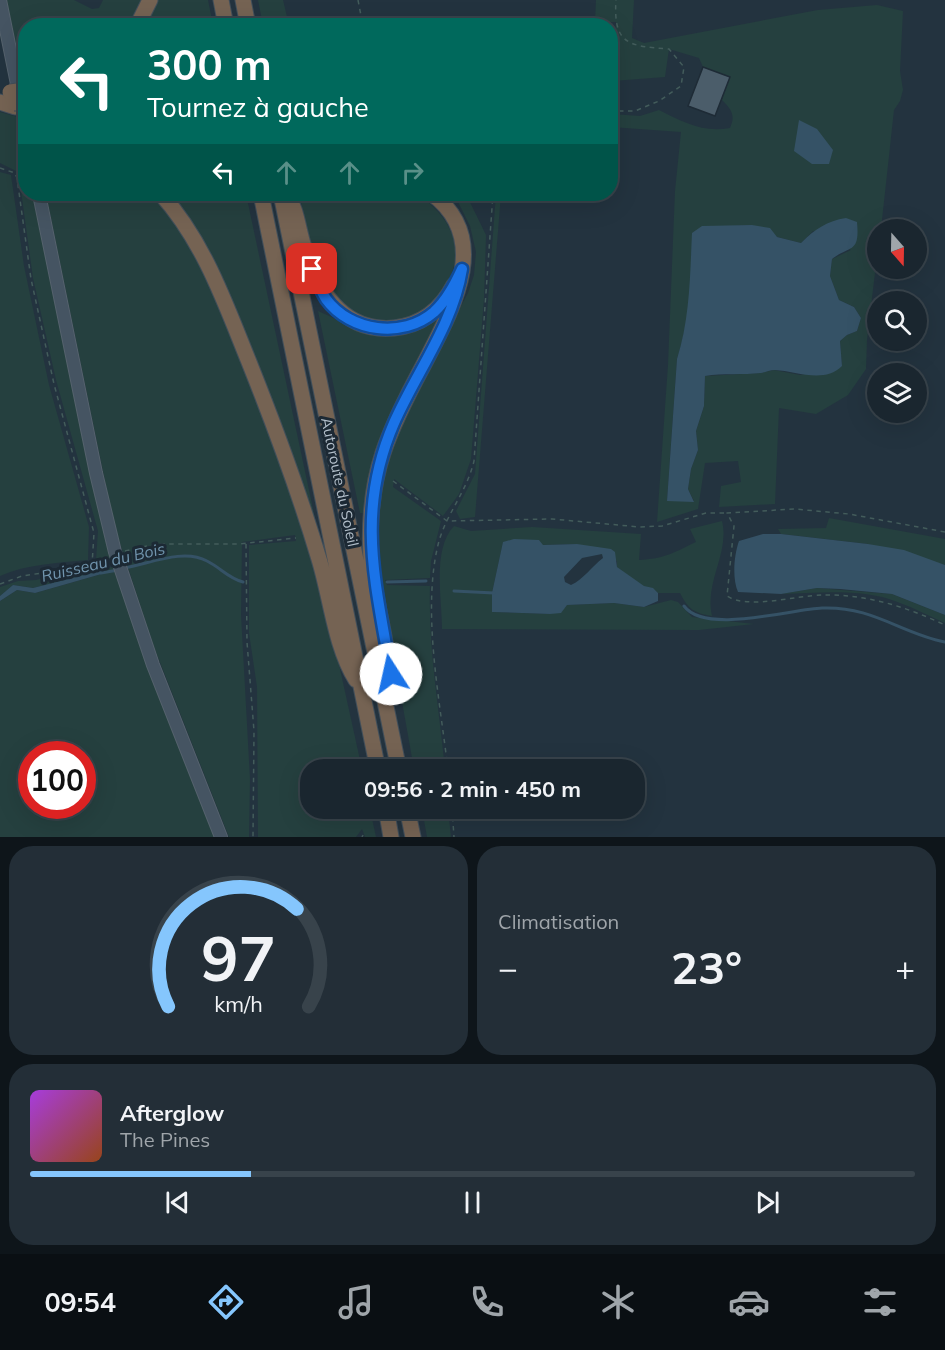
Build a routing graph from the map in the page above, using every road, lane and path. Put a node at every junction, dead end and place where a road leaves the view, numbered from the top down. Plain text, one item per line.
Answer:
1 (0, 0) edge
2 (150, 0) edge
3 (221, 0) edge
4 (243, 0) edge
5 (358, 0) edge
6 (616, 0) edge
7 (141, 18) edge
8 (224, 18) edge
9 (246, 18) edge
10 (361, 18) edge
11 (617, 18) edge
12 (618, 30) edge
13 (15, 101) edge
14 (618, 111) edge
15 (0, 168) edge
16 (18, 185) edge
17 (20, 201) edge
18 (40, 201) edge
19 (167, 201) edge
20 (262, 201) edge
21 (282, 201) edge
22 (291, 201) edge
23 (442, 201) edge
24 (493, 201) edge
25 (462, 269) junction
26 (393, 481) dead end
27 (727, 513) junction
28 (447, 521) junction
29 (945, 532) edge
30 (296, 538) dead end
31 (246, 544) junction
32 (117, 557) junction
33 (92, 565) junction
34 (0, 584) edge
35 (945, 625) edge
36 (363, 690) junction
37 (386, 703) junction
38 (376, 759) edge
39 (397, 759) edge
40 (447, 759) edge
41 (388, 819) edge
42 (409, 819) edge
43 (453, 819) edge
44 (221, 837) edge
45 (253, 837) edge
46 (391, 837) edge
47 (413, 837) edge
48 (454, 837) edge

1 - 13 street
2 - 7 highway
3 - 8 highway
4 - 9 highway
5 - 10 path
6 - 11 path
12 - 14 path
15 - 16 path
17 - 33 path
18 - 32 street
19 - 36 highway
20 - 36 highway, Autoroute du Soleil
21 - 37 highway, Autoroute du Soleil
22 - 25 highway
23 - 25 highway
24 - 28 path
25 - 37 highway
26 - 28 path
27 - 28 path
27 - 29 path
27 - 35 path
28 - 40 path
30 - 31 path
31 - 32 path
31 - 45 path
32 - 33 path
32 - 44 street
33 - 34 path
36 - 38 highway, Autoroute du Soleil
37 - 39 highway, Autoroute du Soleil
41 - 46 highway
42 - 47 highway
43 - 48 path

